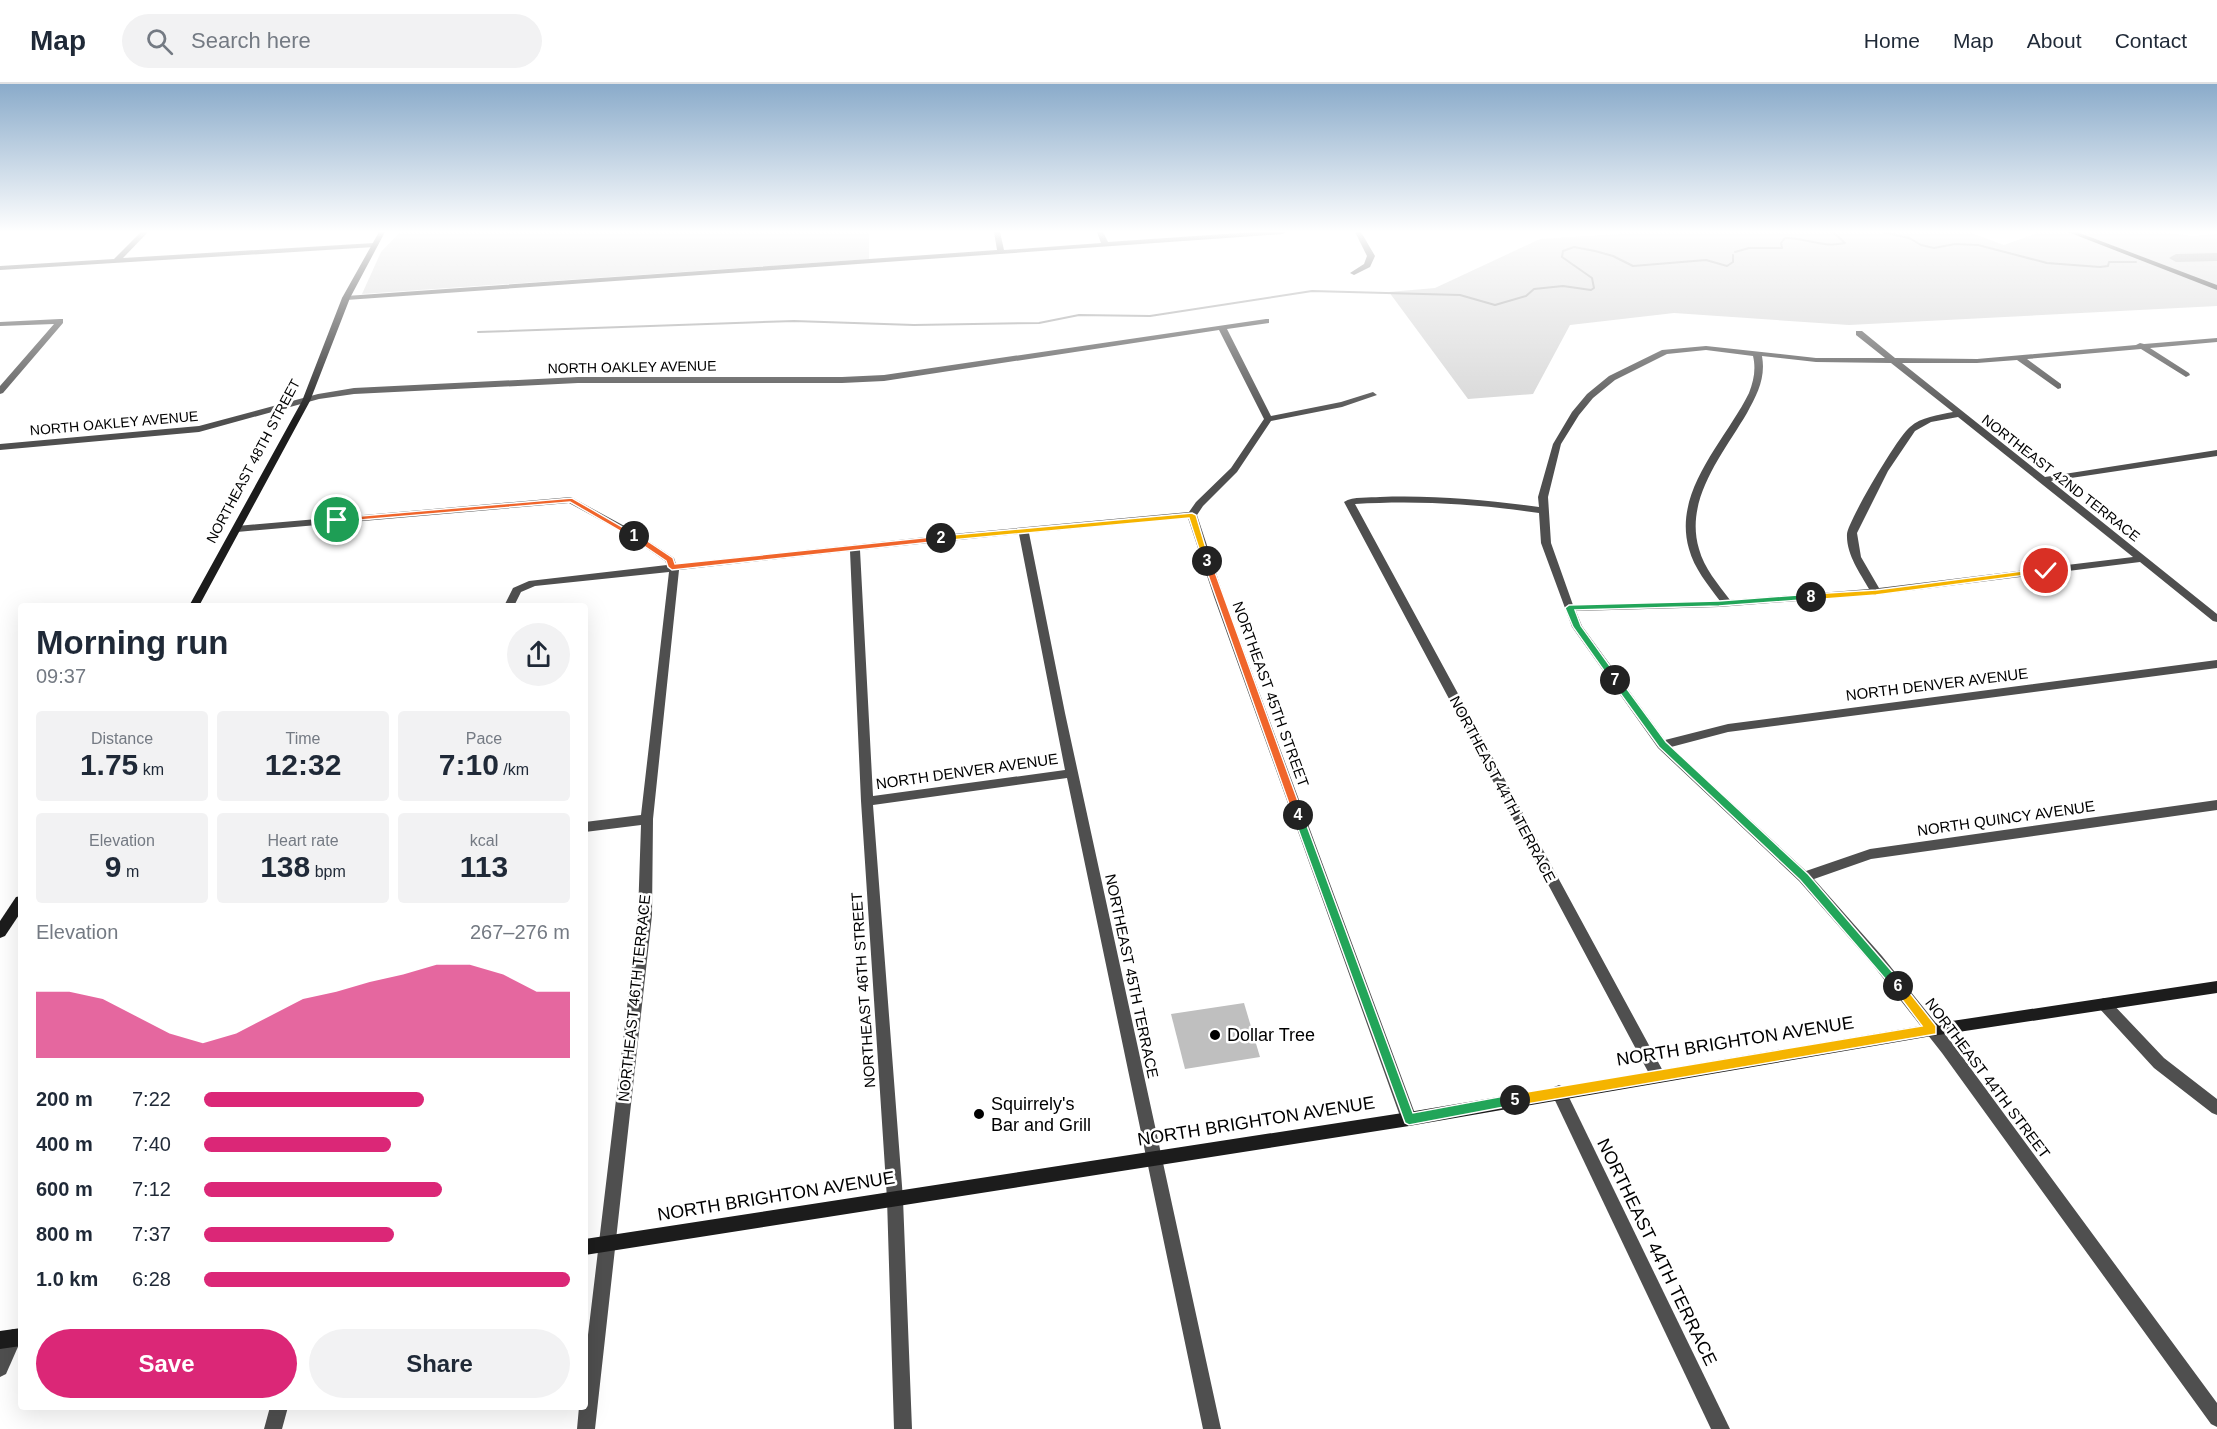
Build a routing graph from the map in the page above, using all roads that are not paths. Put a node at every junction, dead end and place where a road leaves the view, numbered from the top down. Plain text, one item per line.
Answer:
1 (348, 295) edge
2 (392, 295) edge
3 (346, 298) junction
4 (1266, 321) dead end
5 (0, 324) edge
6 (1222, 328) junction
7 (1859, 333) dead end
8 (2217, 340) edge
9 (2140, 345) junction
10 (1757, 354) junction
11 (2020, 358) junction
12 (1889, 359) junction
13 (2186, 375) dead end
14 (2058, 386) dead end
15 (0, 391) edge
16 (1373, 395) dead end
17 (306, 401) junction
18 (1958, 414) junction
19 (1268, 419) junction
20 (0, 447) edge
21 (2217, 453) edge
22 (2042, 480) junction
23 (1544, 511) junction
24 (1192, 515) junction
25 (237, 529) junction
26 (1023, 530) junction
27 (855, 548) junction
28 (2141, 559) junction
29 (672, 567) junction
30 (1876, 592) junction
31 (196, 603) edge
32 (511, 603) edge
33 (1727, 603) junction
34 (1569, 608) junction
35 (2217, 619) edge
36 (2217, 664) edge
37 (1662, 745) junction
38 (1072, 773) junction
39 (867, 801) junction
40 (2217, 805) edge
41 (647, 819) junction
42 (588, 827) edge
43 (1804, 877) junction
44 (18, 905) edge
45 (0, 932) edge
46 (2217, 987) edge
47 (2104, 1004) junction
48 (1932, 1030) junction
49 (1658, 1076) junction
50 (1559, 1092) junction
51 (2217, 1108) edge
52 (1409, 1119) junction
53 (1154, 1157) junction
54 (895, 1198) junction
55 (608, 1243) junction
56 (588, 1246) edge
57 (11, 1338) edge
58 (0, 1368) edge
59 (278, 1410) edge
60 (2217, 1418) edge
61 (273, 1429) edge
62 (586, 1429) edge
63 (903, 1429) edge
64 (1212, 1429) edge
65 (1721, 1429) edge

1 - 3 main road, NORTHEAST 48TH STREET
2 - 3 street
3 - 17 main road, NORTHEAST 48TH STREET
4 - 6 street, NORTH OAKLEY AVENUE
5 - 15 street
6 - 17 street, NORTH OAKLEY AVENUE
6 - 19 street
7 - 12 street, NORTHEAST 42ND TERRACE
8 - 9 street, NORTHEAST 44TH STREET
9 - 11 street, NORTHEAST 44TH STREET
9 - 13 street
10 - 12 street, NORTHEAST 44TH STREET
10 - 23 street, NORTHEAST 44TH STREET
10 - 33 street
11 - 12 street, NORTHEAST 44TH STREET
11 - 14 street
12 - 18 street, NORTHEAST 42ND TERRACE
16 - 19 street
17 - 20 street, NORTH OAKLEY AVENUE
17 - 25 main road, NORTHEAST 48TH STREET
18 - 22 street, NORTHEAST 42ND TERRACE
18 - 30 street
19 - 24 street
21 - 22 street
22 - 28 street, NORTHEAST 42ND TERRACE
23 - 34 street, NORTHEAST 44TH STREET
23 - 49 street, NORTHEAST 44TH TERRACE
24 - 26 street
24 - 52 street, NORTHEAST 45TH STREET
25 - 29 street
25 - 31 main road, NORTHEAST 48TH STREET
26 - 27 street
26 - 38 street, NORTHEAST 45TH TERRACE
27 - 29 street
27 - 39 street, NORTHEAST 46TH STREET
28 - 30 street
28 - 35 street, NORTHEAST 42ND TERRACE
29 - 32 street
29 - 41 street, NORTHEAST 46TH TERRACE
30 - 33 street
33 - 34 street
34 - 37 street, NORTHEAST 44TH STREET
36 - 37 street, NORTH DENVER AVENUE
37 - 43 street, NORTHEAST 44TH STREET
38 - 39 street, NORTH DENVER AVENUE
38 - 53 street, NORTHEAST 45TH TERRACE
39 - 54 street, NORTHEAST 46TH STREET
40 - 43 street, NORTH QUINCY AVENUE
41 - 42 street
41 - 55 street, NORTHEAST 46TH TERRACE
43 - 48 street, NORTHEAST 44TH STREET
44 - 45 main road
46 - 47 main road, NORTH BRIGHTON AVENUE
47 - 48 main road, NORTH BRIGHTON AVENUE
47 - 51 street
48 - 49 main road, NORTH BRIGHTON AVENUE
48 - 60 street, NORTHEAST 44TH STREET
49 - 50 main road, NORTH BRIGHTON AVENUE
50 - 52 main road, NORTH BRIGHTON AVENUE
50 - 65 street, NORTHEAST 44TH TERRACE
52 - 53 main road, NORTH BRIGHTON AVENUE
53 - 54 main road, NORTH BRIGHTON AVENUE
53 - 64 street, NORTHEAST 45TH TERRACE
54 - 55 main road, NORTH BRIGHTON AVENUE
54 - 63 street, NORTHEAST 46TH STREET
55 - 56 main road, NORTH BRIGHTON AVENUE
55 - 62 street, NORTHEAST 46TH TERRACE
57 - 58 street
59 - 61 street

